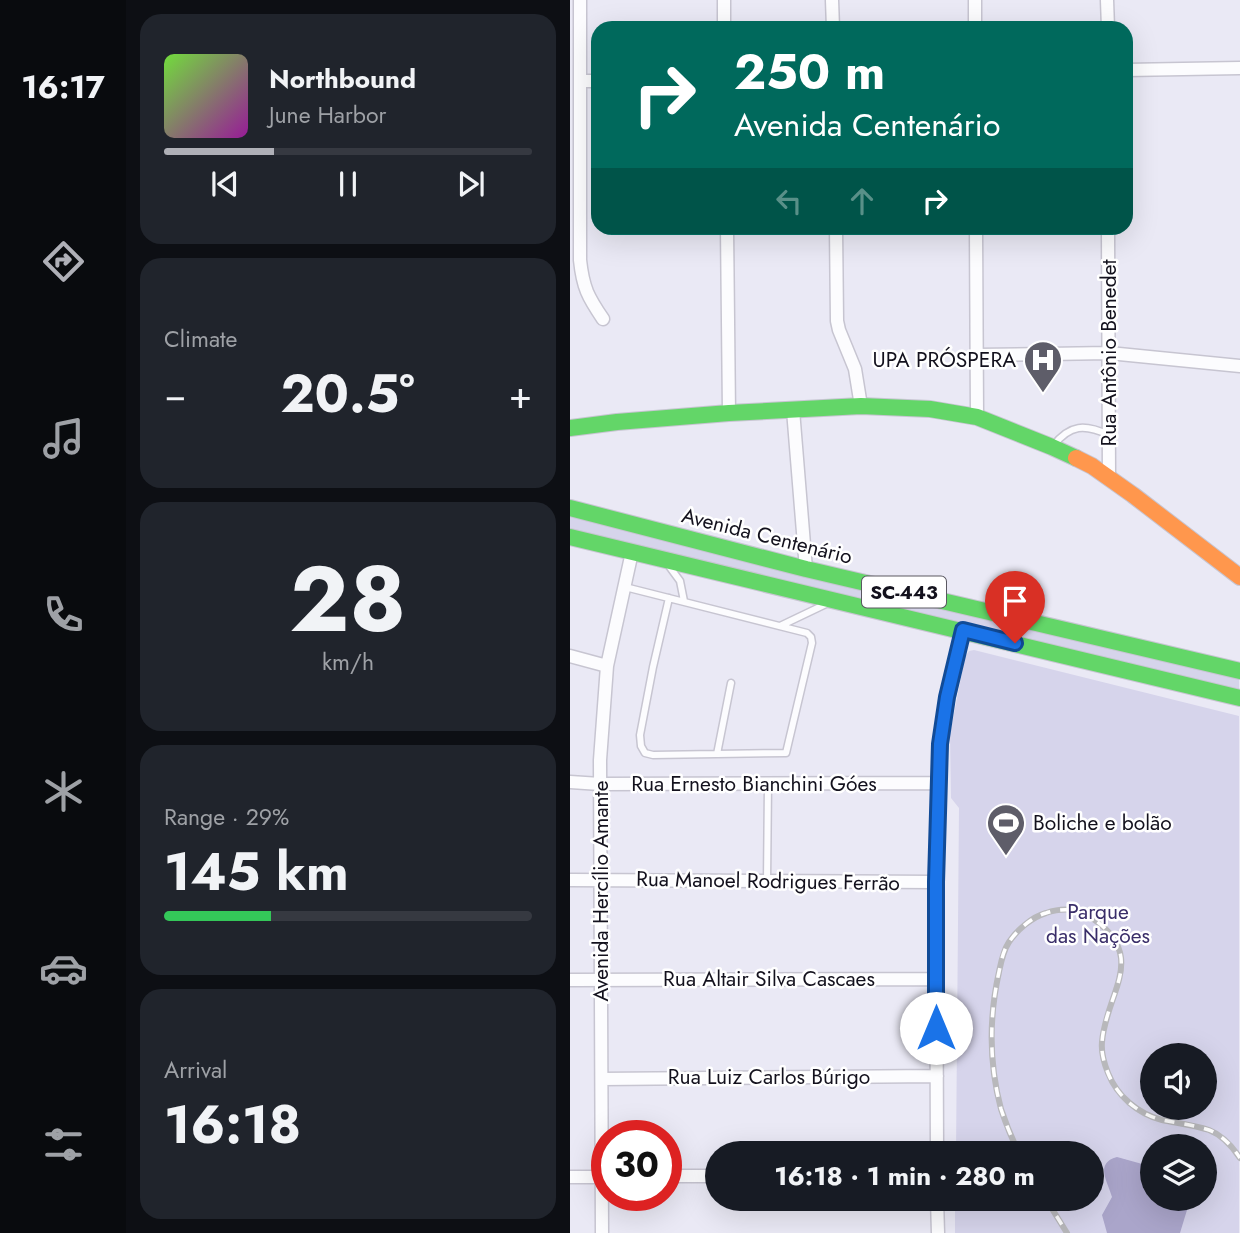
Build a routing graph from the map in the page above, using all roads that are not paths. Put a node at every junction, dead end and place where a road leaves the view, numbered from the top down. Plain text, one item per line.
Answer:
1 (580, 0) edge
2 (724, 0) edge
3 (832, 0) edge
4 (975, 0) edge
5 (1107, 0) edge
6 (724, 21) edge
7 (832, 21) edge
8 (975, 21) edge
9 (1108, 21) edge
10 (1240, 68) edge
11 (1133, 71) edge
12 (591, 80) edge
13 (581, 81) junction
14 (727, 235) edge
15 (836, 235) edge
16 (976, 235) edge
17 (1108, 235) edge
18 (575, 260) edge
19 (603, 319) dead end
20 (1109, 353) junction
21 (977, 355) junction
22 (1240, 366) edge
23 (861, 406) junction
24 (793, 410) junction
25 (729, 414) junction
26 (977, 417) junction
27 (570, 428) edge
28 (1109, 436) junction
29 (1052, 447) junction
30 (1109, 478) junction
31 (570, 508) edge
32 (570, 537) edge
33 (632, 552) junction
34 (663, 559) junction
35 (806, 569) junction
36 (1240, 577) edge
37 (625, 587) junction
38 (669, 598) junction
39 (835, 600) junction
40 (684, 601) junction
41 (780, 626) junction
42 (963, 630) junction
43 (570, 656) edge
44 (607, 666) junction
45 (1240, 671) edge
46 (731, 683) dead end
47 (1240, 698) edge
48 (717, 754) junction
49 (570, 782) edge
50 (938, 783) junction
51 (600, 784) junction
52 (768, 784) junction
53 (600, 879) junction
54 (570, 880) edge
55 (767, 881) junction
56 (936, 882) junction
57 (936, 979) junction
58 (570, 980) edge
59 (601, 980) junction
60 (937, 1076) junction
61 (602, 1079) junction
62 (603, 1120) edge
63 (937, 1141) edge
64 (682, 1176) edge
65 (705, 1176) edge
66 (570, 1177) edge
67 (591, 1177) edge
68 (603, 1211) edge
69 (937, 1211) edge
70 (602, 1233) edge
71 (938, 1233) edge

1 - 13 street
2 - 6 street
3 - 7 street
4 - 8 street
5 - 9 street
10 - 11 street
12 - 13 street
13 - 18 street
14 - 25 street
15 - 23 street
16 - 21 street
17 - 20 street, Rua Antônio Benedet
18 - 19 street
20 - 21 street
20 - 22 street
20 - 28 street, Rua Antônio Benedet
21 - 26 street
23 - 24 main road
23 - 26 main road
24 - 25 main road
24 - 35 street
25 - 27 main road
26 - 29 main road
28 - 29 lane
28 - 30 street, Rua Antônio Benedet
29 - 30 main road
30 - 36 main road
31 - 35 main road, Avenida Centenário / SC-443
32 - 33 main road
33 - 34 main road
33 - 37 street, Avenida Hercílio Amante
34 - 39 main road
34 - 40 lane
35 - 45 main road, Avenida Centenário / SC-443
37 - 38 lane
37 - 44 street, Avenida Hercílio Amante
38 - 40 lane
38 - 48 lane
39 - 41 lane
39 - 42 main road
40 - 41 lane
41 - 48 lane
42 - 47 main road
42 - 50 street
43 - 44 street
44 - 51 street, Avenida Hercílio Amante
46 - 48 lane
49 - 51 street, Rua Ernesto Bianchini Góes
50 - 52 street, Rua Ernesto Bianchini Góes
50 - 56 street
51 - 52 street, Rua Ernesto Bianchini Góes
51 - 53 street, Avenida Hercílio Amante
52 - 55 lane
53 - 54 street
53 - 55 street, Rua Manoel Rodrigues Ferrão
53 - 59 street, Avenida Hercílio Amante
55 - 56 street, Rua Manoel Rodrigues Ferrão
56 - 57 street
57 - 59 street, Rua Altair Silva Cascaes
57 - 60 street
58 - 59 street, Rua Altair Silva Cascaes
59 - 61 street, Avenida Hercílio Amante
60 - 61 street, Rua Luiz Carlos Búrigo
60 - 63 street
61 - 62 street, Avenida Hercílio Amante
64 - 65 street
66 - 67 street
68 - 70 street, Avenida Hercílio Amante
69 - 71 street

